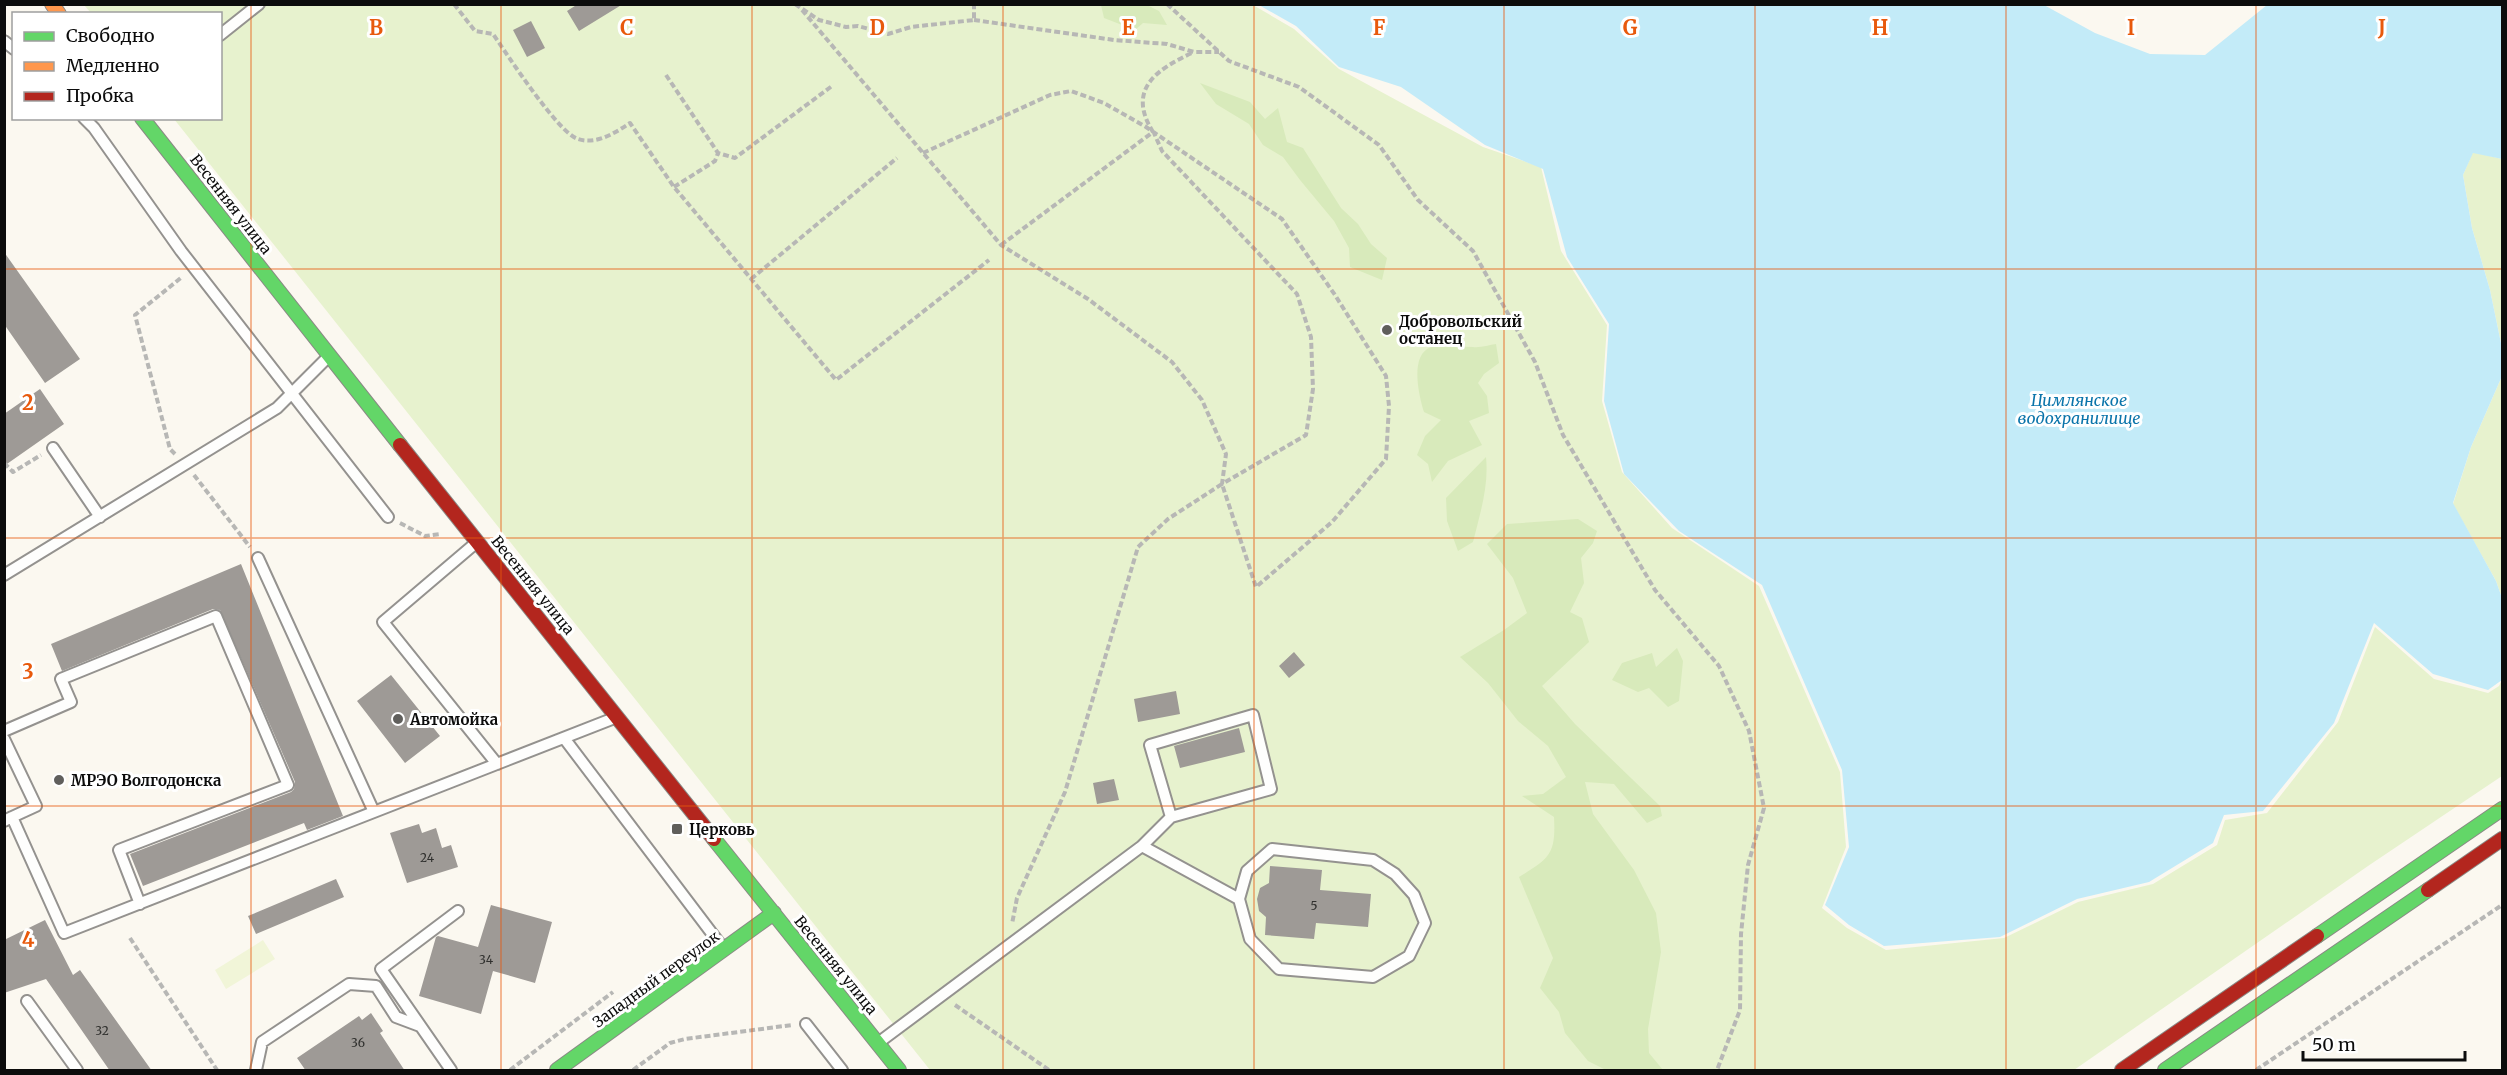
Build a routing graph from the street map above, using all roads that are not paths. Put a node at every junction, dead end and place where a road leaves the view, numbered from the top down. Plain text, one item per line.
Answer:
1 (259, 4) edge
2 (222, 33) edge
3 (86, 120) edge
4 (144, 120) edge
5 (329, 356) junction
6 (292, 394) junction
7 (53, 448) road end
8 (100, 517) junction
9 (388, 517) road end
10 (477, 542) junction
11 (258, 558) road end
12 (4, 575) edge
13 (617, 717) junction
14 (4, 731) edge
15 (564, 738) junction
16 (4, 739) edge
17 (497, 764) junction
18 (2502, 809) edge
19 (374, 812) junction
20 (1171, 817) junction
21 (8, 819) edge
22 (2502, 839) edge
23 (1142, 846) junction
24 (1239, 899) junction
25 (140, 904) junction
26 (458, 910) dead end
27 (774, 913) junction
28 (725, 951) junction
29 (27, 1001) dead end
30 (806, 1024) road end
31 (420, 1026) junction
32 (878, 1043) junction
33 (572, 1066) edge
34 (450, 1070) edge
35 (76, 1071) edge
36 (256, 1071) edge
37 (556, 1071) edge
38 (842, 1071) edge
39 (899, 1071) edge
40 (2122, 1071) edge
41 (2165, 1071) edge

1 - 2 lane
3 - 6 lane
4 - 5 street, Весенняя улица
5 - 6 lane
5 - 10 street, Весенняя улица
6 - 8 lane
6 - 9 lane
7 - 8 lane
8 - 12 lane
10 - 13 street, Весенняя улица
10 - 17 lane
11 - 19 lane
13 - 15 lane
13 - 27 street, Весенняя улица
14 - 25 lane
15 - 17 lane
15 - 28 lane
16 - 21 lane
17 - 19 lane
18 - 40 street
19 - 25 lane
20 - 20 lane
20 - 23 lane
21 - 25 lane
22 - 41 street
23 - 24 lane
23 - 32 lane
24 - 24 lane
26 - 31 lane
27 - 28 street, Западный переулок
27 - 32 street, Весенняя улица
28 - 33 street, Западный переулок
29 - 35 lane
30 - 38 lane
31 - 34 lane
31 - 36 lane
32 - 39 street, Весенняя улица
33 - 37 street, Западный переулок

